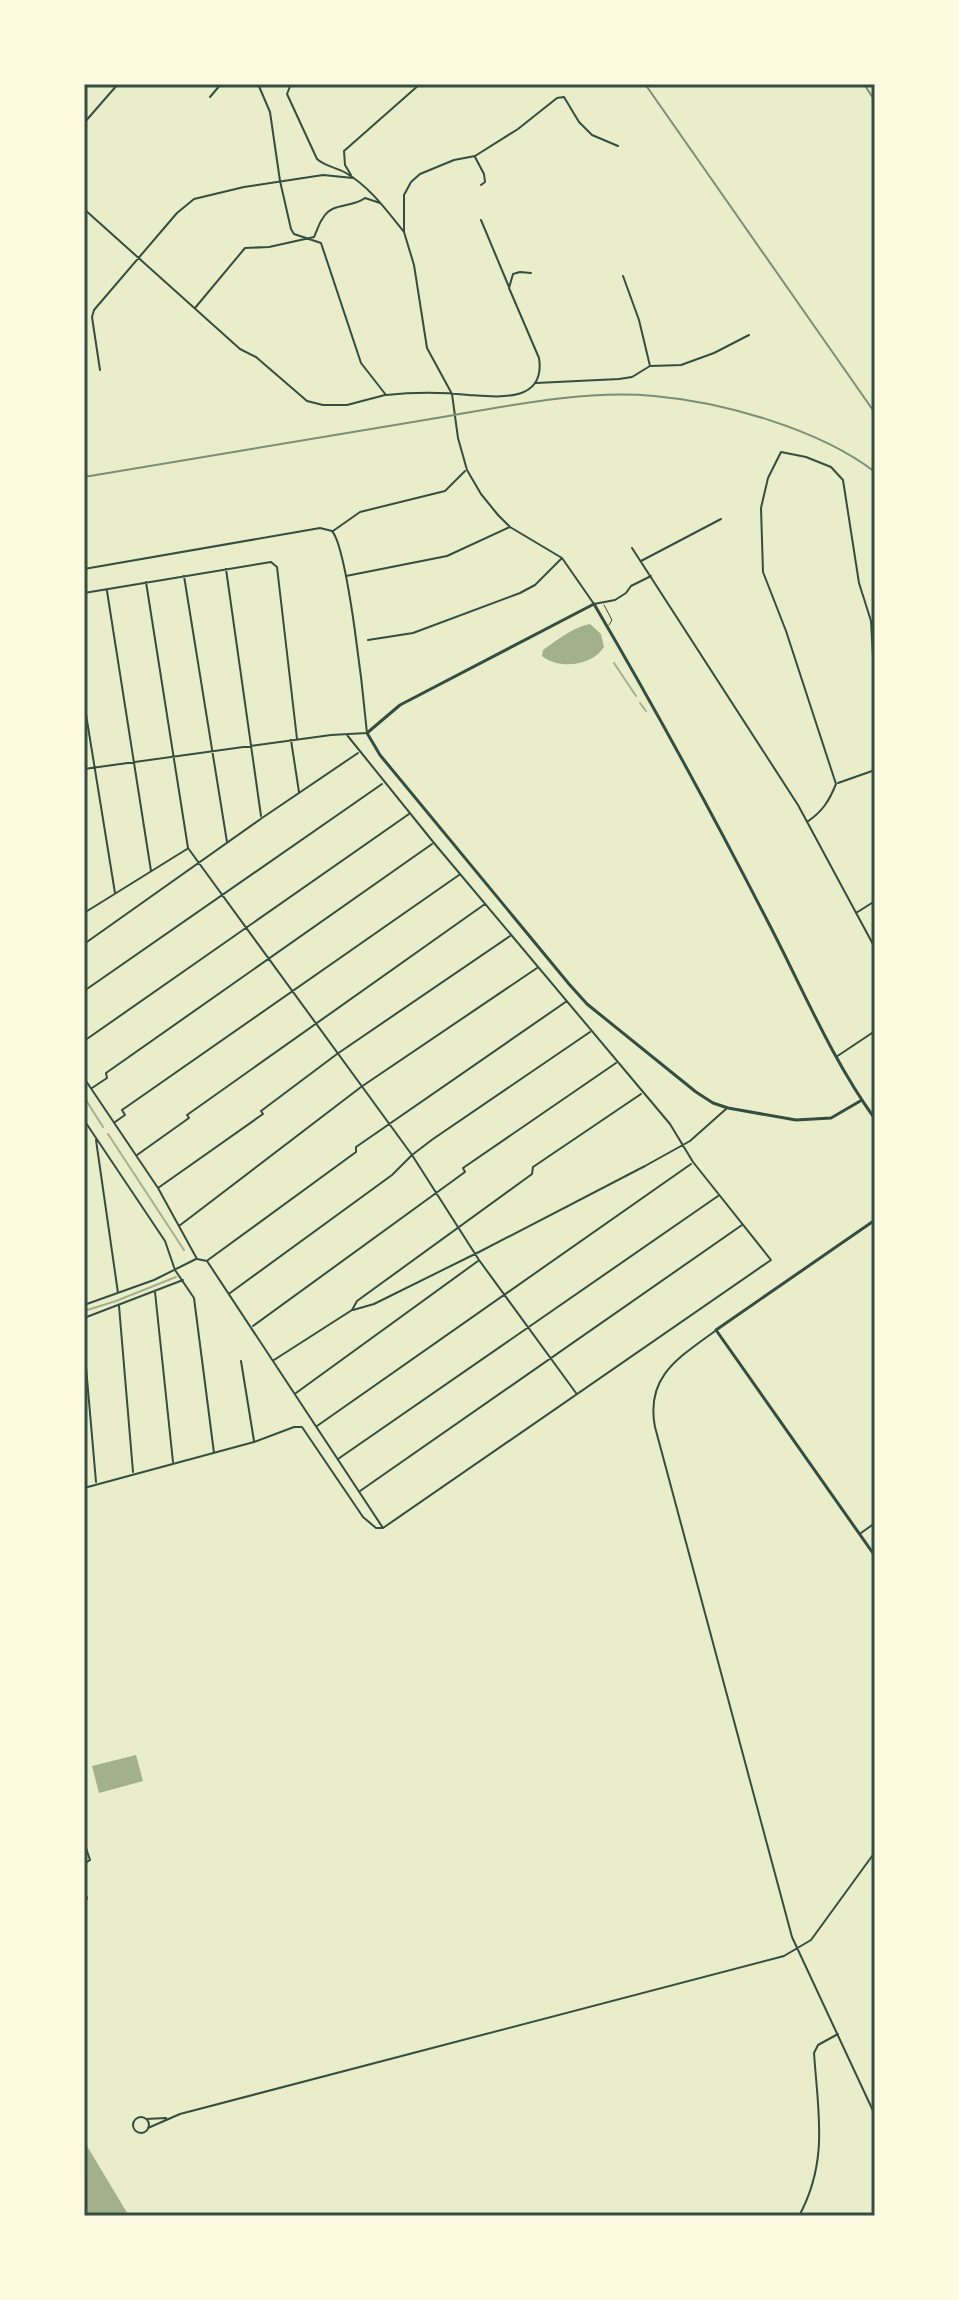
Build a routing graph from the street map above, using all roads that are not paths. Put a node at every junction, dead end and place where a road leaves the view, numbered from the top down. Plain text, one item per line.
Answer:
1 (118, 84) edge
2 (221, 84) edge
3 (258, 84) edge
4 (291, 84) edge
5 (420, 84) edge
6 (210, 97) dead end
7 (84, 123) edge
8 (618, 146) dead end
9 (475, 156) junction
10 (353, 178) junction
11 (280, 181) junction
12 (481, 185) dead end
13 (380, 203) junction
14 (84, 209) edge
15 (481, 220) dead end
16 (404, 232) junction
17 (309, 238) junction
18 (138, 258) junction
19 (531, 273) dead end
20 (623, 276) dead end
21 (509, 288) junction
22 (195, 308) junction
23 (749, 335) dead end
24 (650, 366) junction
25 (100, 370) dead end
26 (534, 383) junction
27 (452, 394) junction
28 (386, 395) junction
29 (467, 470) junction
30 (721, 519) dead end
31 (510, 527) junction
32 (332, 531) junction
33 (632, 548) dead end
34 (562, 558) junction
35 (640, 561) junction
36 (226, 568) junction
37 (84, 569) edge
38 (184, 575) junction
39 (651, 576) junction
40 (345, 577) junction
41 (146, 582) junction
42 (107, 589) junction
43 (84, 593) edge
44 (602, 602) junction
45 (594, 604) junction
46 (608, 627) junction
47 (368, 640) dead end
48 (875, 692) edge
49 (84, 702) edge
50 (367, 733) junction
51 (347, 735) junction
52 (291, 740) junction
53 (297, 740) junction
54 (251, 746) junction
55 (212, 751) junction
56 (359, 753) junction
57 (173, 756) junction
58 (133, 762) junction
59 (94, 768) junction
60 (84, 769) edge
61 (875, 770) edge
62 (384, 783) junction
63 (836, 784) junction
64 (299, 794) junction
65 (409, 813) junction
66 (262, 818) junction
67 (807, 822) junction
68 (227, 843) junction
69 (434, 843) junction
70 (188, 848) junction
71 (199, 863) junction
72 (151, 871) junction
73 (460, 874) junction
74 (115, 893) junction
75 (222, 895) junction
76 (875, 901) edge
77 (485, 904) junction
78 (84, 913) edge
79 (856, 913) junction
80 (246, 927) junction
81 (511, 935) junction
82 (84, 944) edge
83 (875, 948) edge
84 (267, 959) junction
85 (538, 967) junction
86 (291, 990) junction
87 (84, 991) edge
88 (567, 1001) junction
89 (313, 1023) junction
90 (592, 1031) junction
91 (875, 1031) edge
92 (84, 1044) edge
93 (337, 1054) junction
94 (836, 1057) junction
95 (617, 1063) junction
96 (84, 1078) edge
97 (361, 1087) junction
98 (91, 1089) junction
99 (642, 1093) junction
100 (862, 1100) junction
101 (728, 1108) junction
102 (875, 1119) edge
103 (84, 1120) edge
104 (114, 1123) junction
105 (387, 1123) junction
106 (95, 1136) junction
107 (682, 1145) junction
108 (412, 1155) junction
109 (136, 1156) junction
110 (693, 1162) junction
111 (158, 1188) junction
112 (435, 1193) junction
113 (719, 1195) junction
114 (875, 1220) edge
115 (743, 1225) junction
116 (179, 1226) junction
117 (457, 1226) junction
118 (475, 1253) junction
119 (197, 1259) junction
120 (479, 1260) junction
121 (207, 1261) junction
122 (175, 1270) junction
123 (183, 1280) junction
124 (155, 1292) junction
125 (118, 1293) junction
126 (229, 1294) junction
127 (504, 1294) junction
128 (84, 1305) edge
129 (119, 1306) junction
130 (352, 1310) junction
131 (84, 1318) edge
132 (527, 1326) junction
133 (252, 1327) junction
134 (716, 1330) junction
135 (84, 1344) edge
136 (551, 1359) junction
137 (241, 1361) dead end
138 (273, 1361) junction
139 (576, 1393) junction
140 (294, 1394) junction
141 (316, 1427) junction
142 (254, 1442) junction
143 (214, 1453) junction
144 (337, 1460) junction
145 (173, 1464) junction
146 (133, 1474) junction
147 (97, 1484) junction
148 (84, 1488) edge
149 (359, 1492) junction
150 (875, 1523) edge
151 (383, 1528) junction
152 (860, 1534) junction
153 (875, 1556) edge
154 (84, 1842) edge
155 (875, 1852) edge
156 (84, 1864) edge
157 (84, 1890) edge
158 (84, 1904) edge
159 (798, 1950) junction
160 (838, 2034) junction
161 (875, 2115) edge
162 (168, 2118) junction
163 (146, 2119) junction
164 (148, 2128) junction
165 (799, 2216) edge

1 - 7 street
2 - 6 street
3 - 11 street
4 - 10 street
5 - 10 street
8 - 9 street
9 - 12 street
9 - 16 street
10 - 11 street
10 - 13 street
11 - 17 street
11 - 18 street
13 - 16 street
13 - 17 street
14 - 18 street
15 - 21 street
16 - 27 street
17 - 22 street
17 - 28 street
18 - 22 street
18 - 25 street
19 - 21 street
20 - 24 street
21 - 26 street
22 - 28 street
23 - 24 street
24 - 26 street
26 - 27 street
27 - 28 street
27 - 29 street
29 - 31 street
29 - 32 street
30 - 35 street
31 - 34 street
31 - 40 street
32 - 37 street
32 - 40 street
33 - 35 street
34 - 45 street
34 - 47 street
35 - 39 street
36 - 38 street
36 - 53 street
36 - 54 street
38 - 41 street
38 - 55 street
39 - 44 street
39 - 67 street
40 - 50 street
41 - 42 street
41 - 57 street
42 - 43 street
42 - 58 street
44 - 45 street
44 - 46 lane
45 - 46 street
45 - 50 street
46 - 94 street
48 - 63 street
49 - 59 street
50 - 51 street
50 - 101 street
51 - 53 street
51 - 56 street
52 - 53 street
52 - 54 street
52 - 64 street
54 - 55 street
54 - 66 street
55 - 57 street
55 - 68 street
56 - 62 street
56 - 64 street
57 - 58 street
57 - 70 street
58 - 59 street
58 - 72 street
59 - 60 street
59 - 74 street
61 - 63 street
62 - 65 street
62 - 75 street
63 - 67 street
64 - 66 street
65 - 69 street
65 - 80 street
66 - 68 street
67 - 79 street
68 - 71 street
69 - 73 street
69 - 84 street
70 - 71 street
70 - 72 street
71 - 75 street
71 - 82 street
72 - 74 street
73 - 77 street
73 - 86 street
74 - 78 street
75 - 80 street
75 - 87 street
76 - 79 street
77 - 81 street
77 - 89 street
79 - 83 street
80 - 84 street
80 - 92 street
81 - 85 street
81 - 93 street
84 - 86 street
84 - 98 street
85 - 88 street
85 - 97 street
86 - 89 street
86 - 104 street
88 - 90 street
88 - 105 street
89 - 93 street
89 - 109 street
90 - 95 street
90 - 108 street
91 - 94 street
93 - 97 street
93 - 111 street
94 - 100 street
95 - 99 street
95 - 112 street
96 - 98 street
97 - 105 street
97 - 116 street
98 - 104 street
99 - 107 street
99 - 117 street
100 - 101 street
100 - 102 street
101 - 107 street
103 - 106 street
104 - 109 street
105 - 108 street
105 - 121 street
106 - 122 street
106 - 125 street
107 - 110 street
107 - 118 street
108 - 112 street
108 - 126 street
109 - 111 street
110 - 113 street
110 - 127 street
111 - 116 street
112 - 117 street
112 - 133 street
113 - 115 street
113 - 132 street
114 - 134 street
115 - 136 street
115 - 139 street
116 - 119 street
117 - 118 street
117 - 130 street
118 - 120 street
118 - 130 street
119 - 121 street
119 - 122 street
120 - 127 street
120 - 140 street
121 - 126 street
122 - 123 street
122 - 125 street
123 - 124 street
123 - 143 street
124 - 129 street
124 - 145 street
125 - 128 street
126 - 133 street
127 - 132 street
127 - 141 street
129 - 131 street
129 - 146 street
130 - 138 street
132 - 136 street
132 - 144 street
133 - 138 street
134 - 152 street
134 - 159 street
135 - 147 street
136 - 139 street
136 - 149 street
137 - 142 street
138 - 140 street
139 - 151 street
140 - 141 street
141 - 144 street
142 - 143 street
142 - 151 street
143 - 145 street
144 - 149 street
145 - 146 street
146 - 147 street
147 - 148 street
149 - 151 street
150 - 152 street
152 - 153 street
154 - 156 street
155 - 159 street
157 - 158 street
159 - 160 street
159 - 162 street
160 - 161 street
160 - 165 street
162 - 163 street
162 - 164 street
163 - 164 street
163 - 164 street

